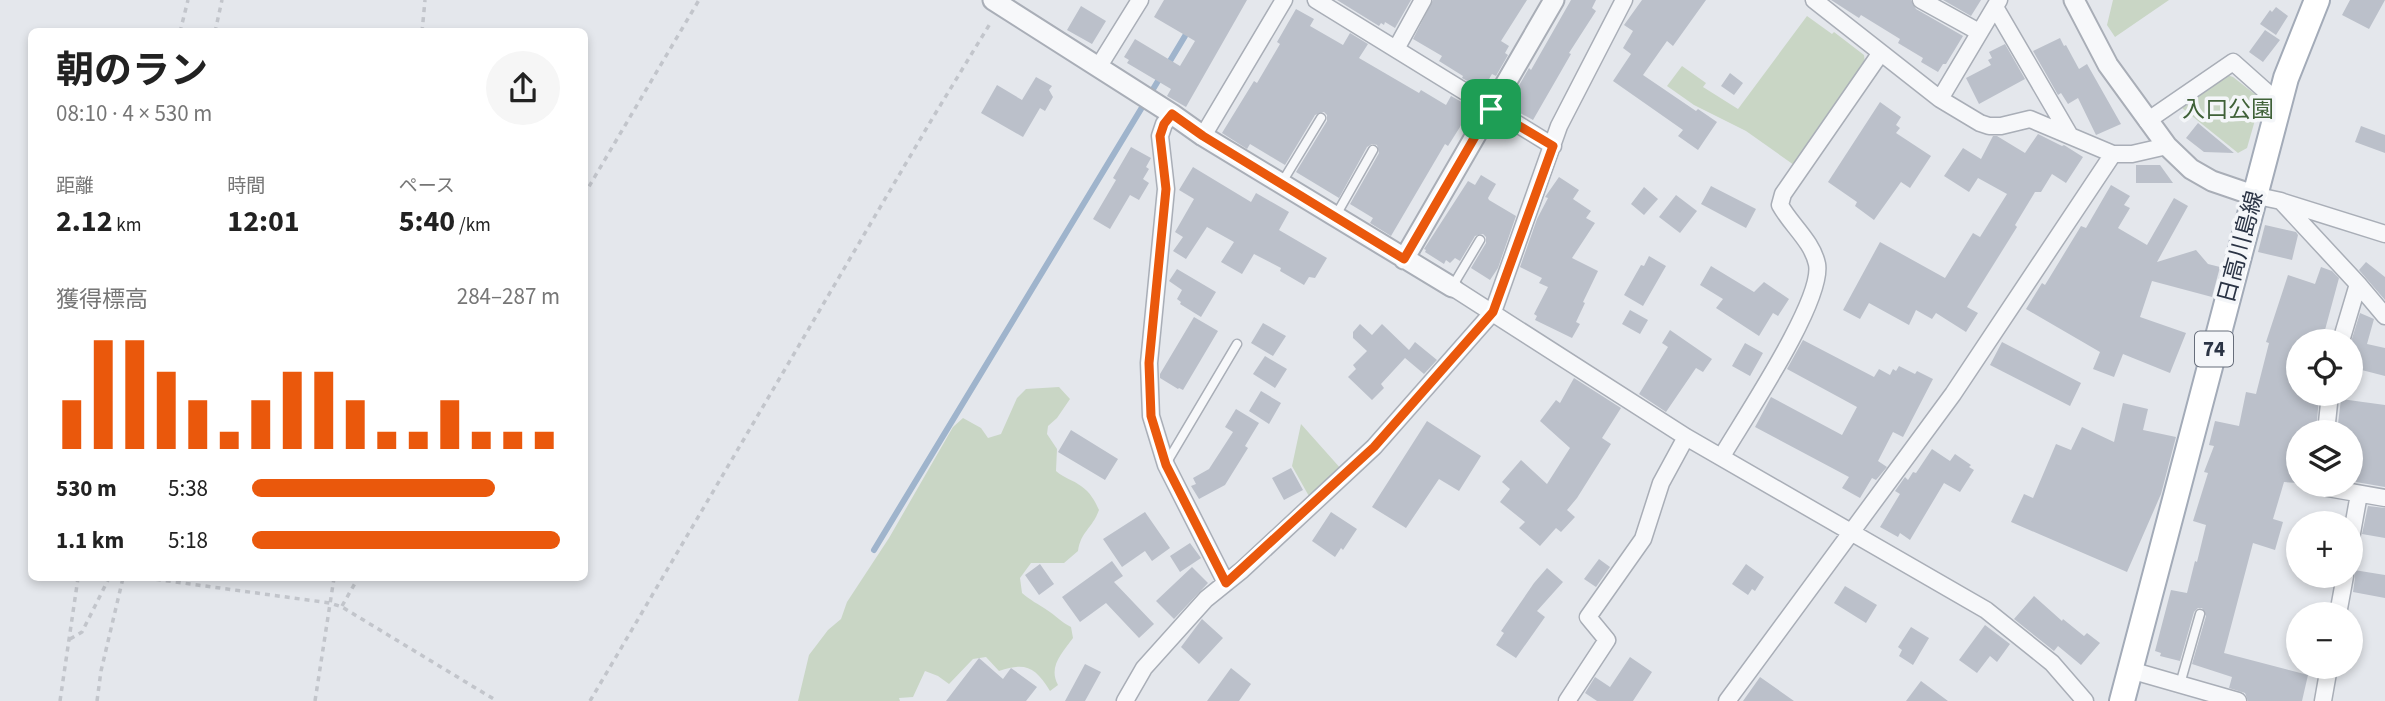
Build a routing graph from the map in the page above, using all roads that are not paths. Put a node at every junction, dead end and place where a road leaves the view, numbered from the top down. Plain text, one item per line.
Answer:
1 (1140, 0) edge
2 (1283, 0) edge
3 (1315, 0) edge
4 (1423, 0) edge
5 (1554, 0) edge
6 (1624, 0) edge
7 (1814, 0) edge
8 (1921, 0) edge
9 (2317, 0) edge
10 (1997, 3) edge
11 (1007, 4) edge
12 (2082, 5) edge
13 (1979, 32) junction
14 (1395, 49) junction
15 (1880, 54) junction
16 (1099, 66) junction
17 (1940, 99) junction
18 (2279, 103) junction
19 (1491, 109) junction
20 (1172, 114) junction
21 (1321, 118) dead end
22 (2147, 121) junction
23 (2069, 134) junction
24 (1203, 136) junction
25 (1553, 146) junction
26 (2166, 146) junction
27 (1373, 150) dead end
28 (2113, 154) junction
29 (1281, 184) junction
30 (2253, 195) junction
31 (2281, 201) junction
32 (1335, 217) junction
33 (2385, 234) edge
34 (1480, 240) dead end
35 (1404, 259) junction
36 (2358, 284) junction
37 (1452, 287) junction
38 (1493, 312) junction
39 (2385, 316) edge
40 (2345, 329) edge
41 (1237, 344) dead end
42 (1686, 437) junction
43 (1722, 456) junction
44 (1166, 465) junction
45 (2363, 495) edge
46 (2385, 498) edge
47 (1851, 532) junction
48 (1226, 583) junction
49 (2200, 614) dead end
50 (2130, 670) junction
51 (2327, 679) edge
52 (2180, 684) junction
53 (1125, 701) edge
54 (1567, 701) edge
55 (1727, 701) edge
56 (2085, 701) edge
57 (2122, 701) edge
58 (2238, 701) edge
59 (2323, 701) edge

1 - 16 street
2 - 24 street
3 - 14 street
4 - 14 street
5 - 19 street
6 - 25 street
7 - 15 street
8 - 13 street
9 - 18 main road, 日高川島線 / 74
10 - 13 street
10 - 23 street
11 - 16 street
12 - 22 street
13 - 17 street
14 - 19 street
15 - 17 street
15 - 43 street
16 - 20 street
17 - 23 street
18 - 22 street
18 - 30 main road, 日高川島線 / 74
19 - 25 street
19 - 35 street
20 - 24 street
20 - 44 street
21 - 29 lane
22 - 26 street
23 - 28 street
24 - 29 street
25 - 38 street
26 - 28 street
26 - 30 street
27 - 32 lane
28 - 47 street
29 - 32 street
30 - 31 street
30 - 50 main road, 日高川島線 / 74
31 - 33 street
31 - 36 street
32 - 35 street
34 - 37 lane
35 - 37 street
36 - 39 street
36 - 40 street
37 - 38 street
38 - 42 street
38 - 48 street
41 - 44 lane
42 - 43 street
42 - 54 street
43 - 47 street
44 - 48 street
45 - 46 street
47 - 55 street
47 - 56 street
48 - 53 street
49 - 52 lane
50 - 52 street
50 - 57 main road, 日高川島線 / 74
51 - 59 street
52 - 58 street

